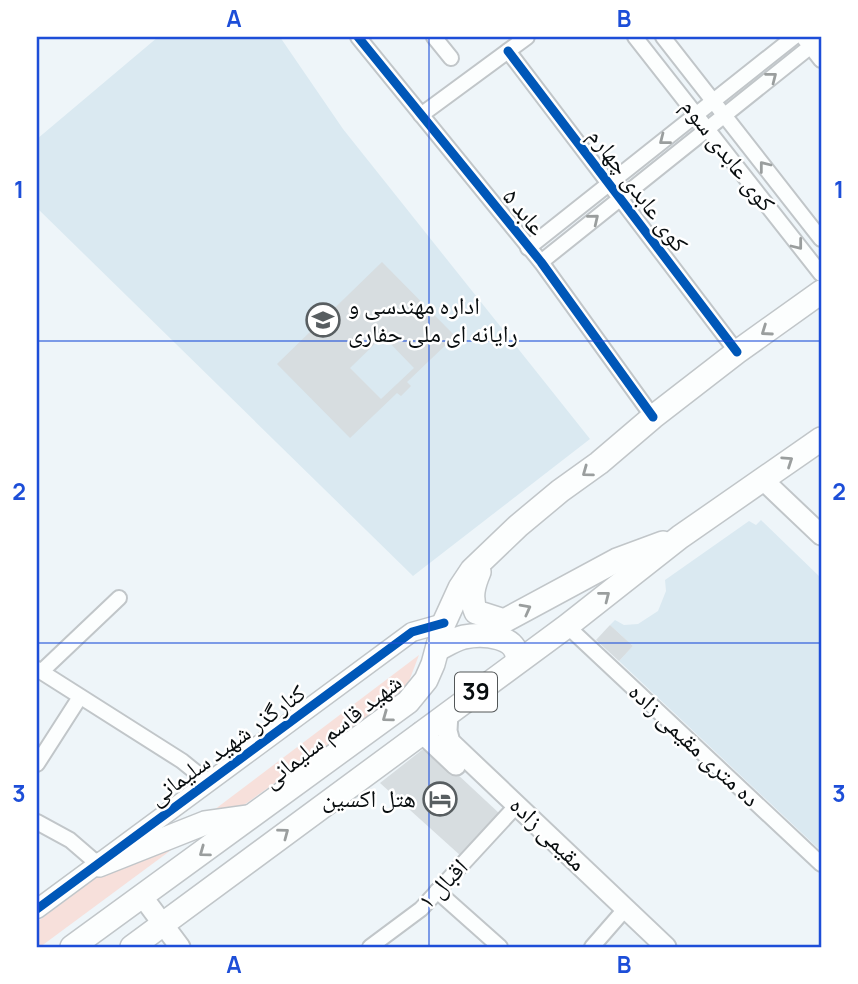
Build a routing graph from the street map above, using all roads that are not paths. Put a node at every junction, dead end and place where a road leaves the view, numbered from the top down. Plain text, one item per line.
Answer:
1 (358, 37) edge
2 (434, 37) edge
3 (527, 37) edge
4 (635, 37) edge
5 (663, 37) edge
6 (794, 37) edge
7 (812, 40) edge
8 (508, 51) junction
9 (451, 58) dead end
10 (821, 61) edge
11 (714, 101) junction
12 (724, 114) junction
13 (421, 115) junction
14 (696, 115) junction
15 (707, 128) junction
16 (609, 184) junction
17 (620, 198) junction
18 (821, 239) edge
19 (528, 248) junction
20 (541, 262) junction
21 (821, 274) edge
22 (821, 292) edge
23 (737, 352) junction
24 (653, 417) junction
25 (821, 439) edge
26 (762, 479) junction
27 (821, 535) edge
28 (680, 537) junction
29 (490, 555) junction
30 (119, 598) dead end
31 (444, 623) junction
32 (567, 626) junction
33 (438, 649) junction
34 (517, 662) junction
35 (39, 671) edge
36 (80, 697) junction
37 (448, 713) junction
38 (421, 732) junction
39 (37, 764) edge
40 (208, 782) junction
41 (513, 810) junction
42 (251, 817) junction
43 (37, 822) edge
44 (821, 864) edge
45 (99, 865) junction
46 (437, 891) junction
47 (142, 896) junction
48 (37, 909) edge
49 (621, 913) junction
50 (162, 924) junction
51 (72, 947) edge
52 (132, 947) edge
53 (180, 947) edge
54 (370, 947) edge
55 (500, 947) edge
56 (592, 947) edge
57 (649, 947) edge
58 (666, 947) edge

1 - 13 street, عابد ۵
2 - 9 street
3 - 8 street
4 - 14 street, کوی عابدی سوم
5 - 11 street, کوی عابدی سوم
6 - 11 street
7 - 10 street
12 -> 7 street
8 - 13 street
8 - 16 street, کوی عابدی چهارم
11 - 12 street, کوی عابدی سوم
11 - 14 street
12 - 15 street
18 -> 12 street, کوی عابدی سوم
13 - 19 street, عابد ۵
14 - 15 street, کوی عابدی سوم
14 -> 16 street
15 - 17 street
15 -> 21 street, کوی عابدی سوم
16 - 17 street, کوی عابدی چهارم
16 - 19 street
20 -> 17 street
17 - 23 street, کوی عابدی چهارم
19 - 20 street, عابد ۵
20 - 24 street, عابد ۵
22 -> 23 highway, شهید قاسم سلیمانی / 39
23 - 24 highway, شهید قاسم سلیمانی / 39
24 -> 29 highway, شهید قاسم سلیمانی / 39
26 -> 25 highway, 39
26 - 27 main road
26 - 28 highway, 39
29 -> 28 highway
32 -> 28 highway, 39
29 - 31 highway, شهید قاسم سلیمانی / 39
30 - 35 street
31 - 33 highway, شهید قاسم سلیمانی / 39
31 - 40 street, کنارگذر شهید سلیمانی
32 - 34 highway, 39
32 - 44 street, ده متری مقیمی زاده
33 - 34 highway
33 -> 42 highway, شهید قاسم سلیمانی / 39
34 - 37 highway, 39
35 - 36 street
36 - 39 street
36 - 40 street
37 - 38 highway, 39
37 - 41 main road, مقیمی زاده
38 - 41 main road
50 -> 38 highway, 39
40 - 45 street, کنارگذر شهید سلیمانی
41 - 46 street, اقبال ۱
41 - 49 main road
42 - 45 highway
42 -> 47 highway, شهید قاسم سلیمانی / 39
43 - 45 street
45 - 48 street, کنارگذر شهید سلیمانی
46 - 54 street, اقبال ۱
46 - 55 street
47 - 50 main road
47 - 51 highway, شهید قاسم سلیمانی / 39
49 - 56 street
49 - 57 main road
49 - 58 main road
50 - 52 highway, 39
50 - 53 main road

